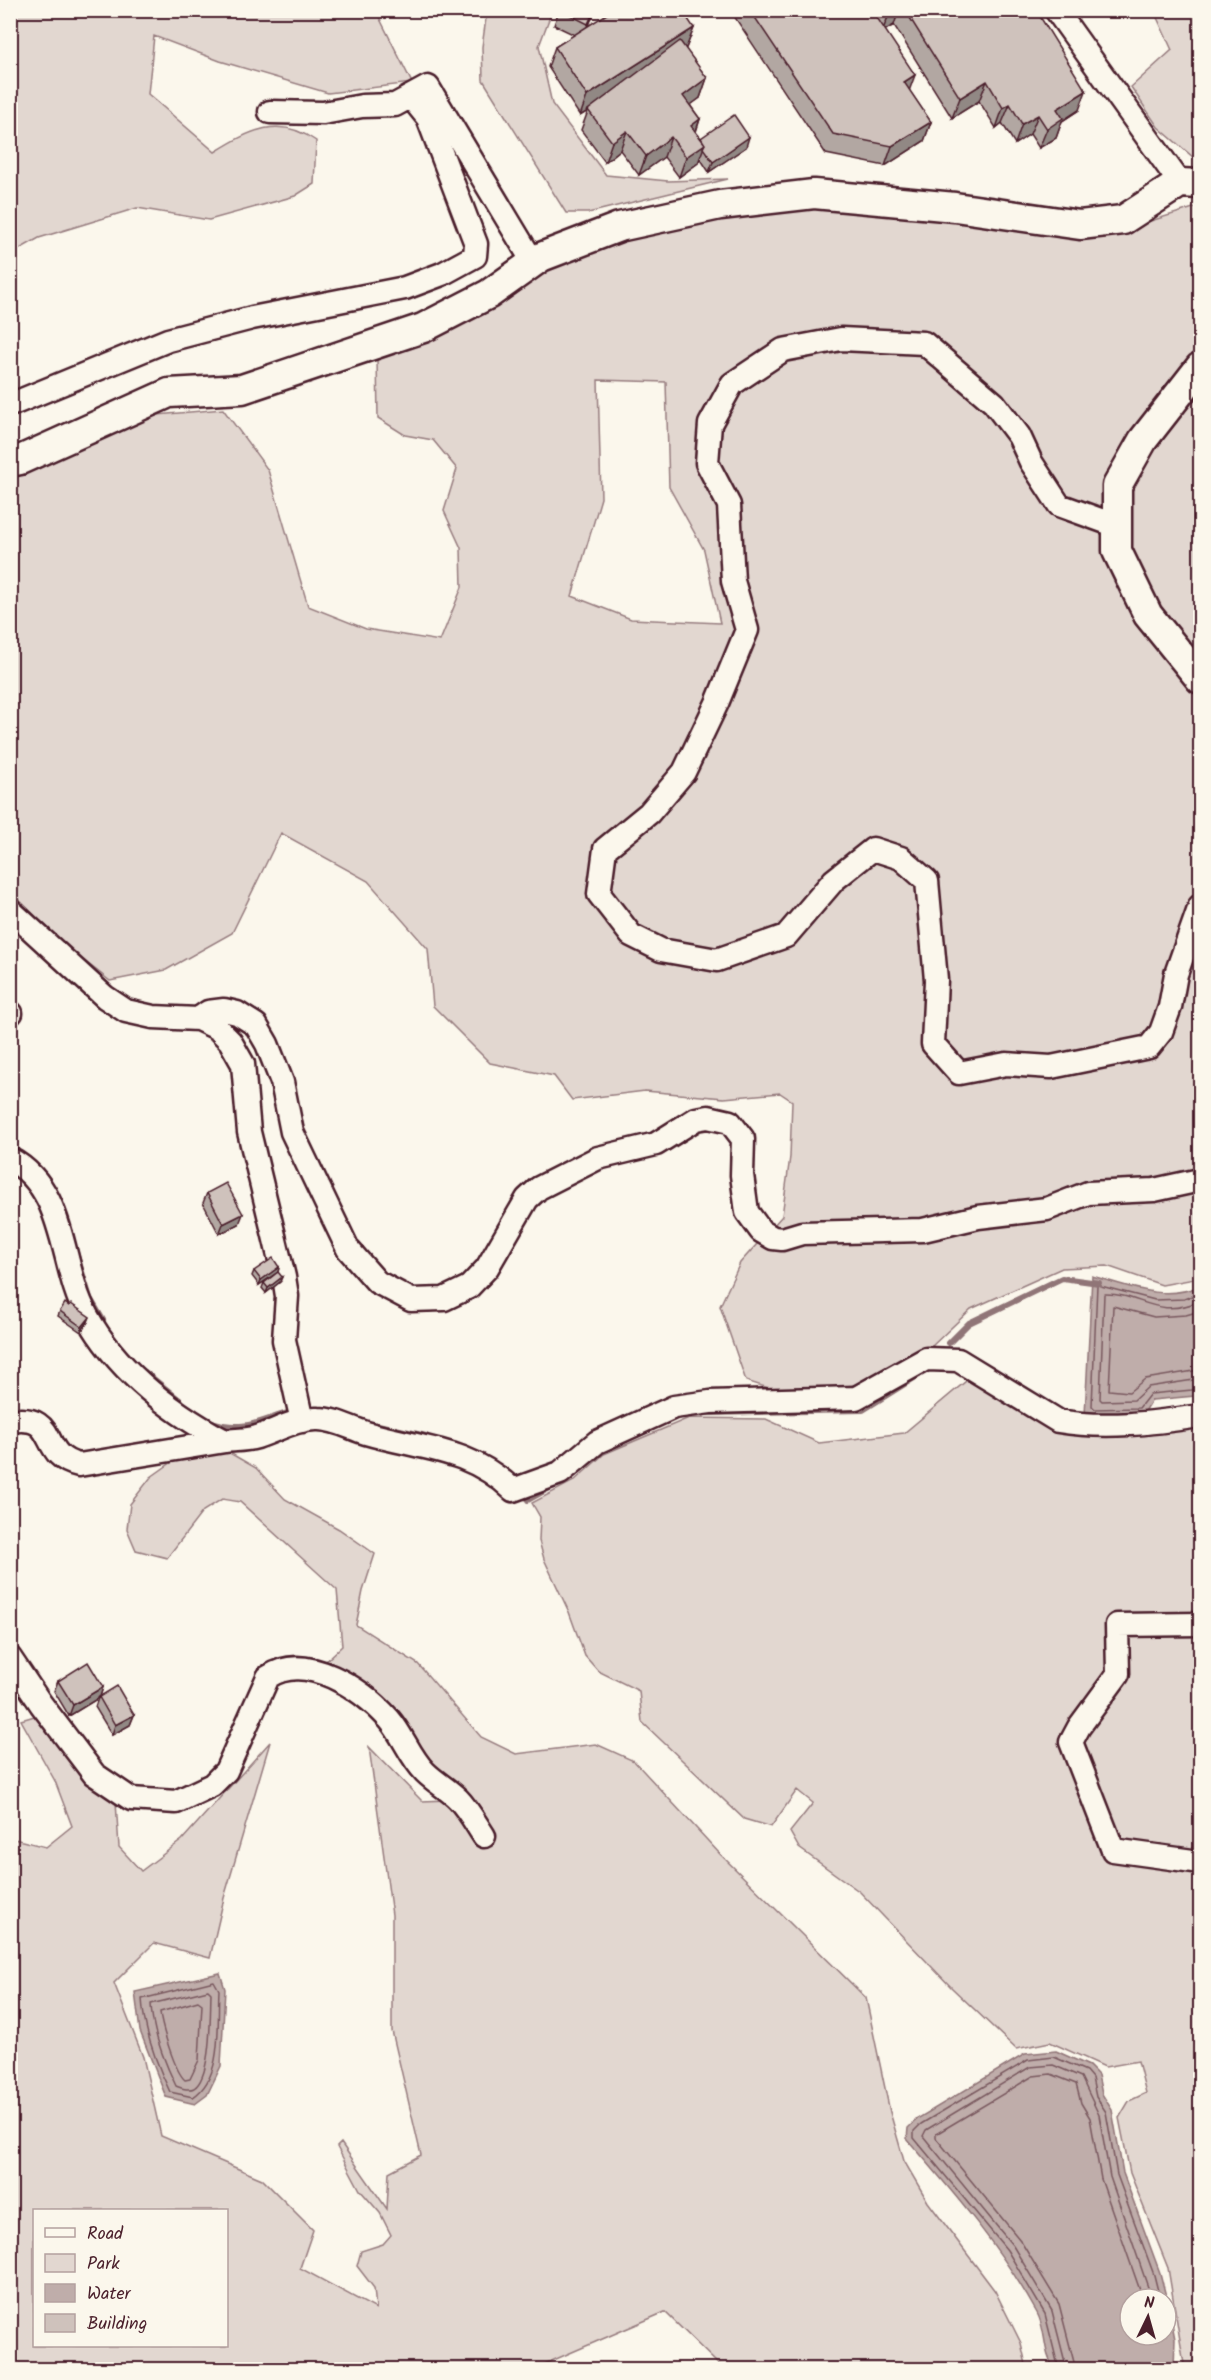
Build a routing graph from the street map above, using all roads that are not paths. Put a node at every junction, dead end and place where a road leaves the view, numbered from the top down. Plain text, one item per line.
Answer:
1 (1056, 10) edge
2 (411, 97) junction
3 (270, 112) dead end
4 (1190, 184) edge
5 (533, 262) junction
6 (1200, 367) edge
7 (10, 405) edge
8 (10, 462) edge
9 (1117, 526) junction
10 (1200, 679) edge
11 (1200, 906) edge
12 (10, 910) edge
13 (198, 1019) junction
14 (10, 1159) edge
15 (1200, 1180) edge
16 (301, 1414) junction
17 (1200, 1416) edge
18 (10, 1421) edge
19 (225, 1441) junction
20 (1200, 1624) edge
21 (10, 1658) edge
22 (484, 1836) dead end
23 (1200, 1862) edge

1 - 4 street
2 - 3 street
2 - 5 street
2 - 7 street
4 - 5 street
5 - 8 street
6 - 9 street
9 - 10 street
9 - 11 street
12 - 13 street
13 - 15 street
13 - 16 street
14 - 19 street
16 - 17 street
16 - 19 street
18 - 19 street
20 - 23 street
21 - 22 street

